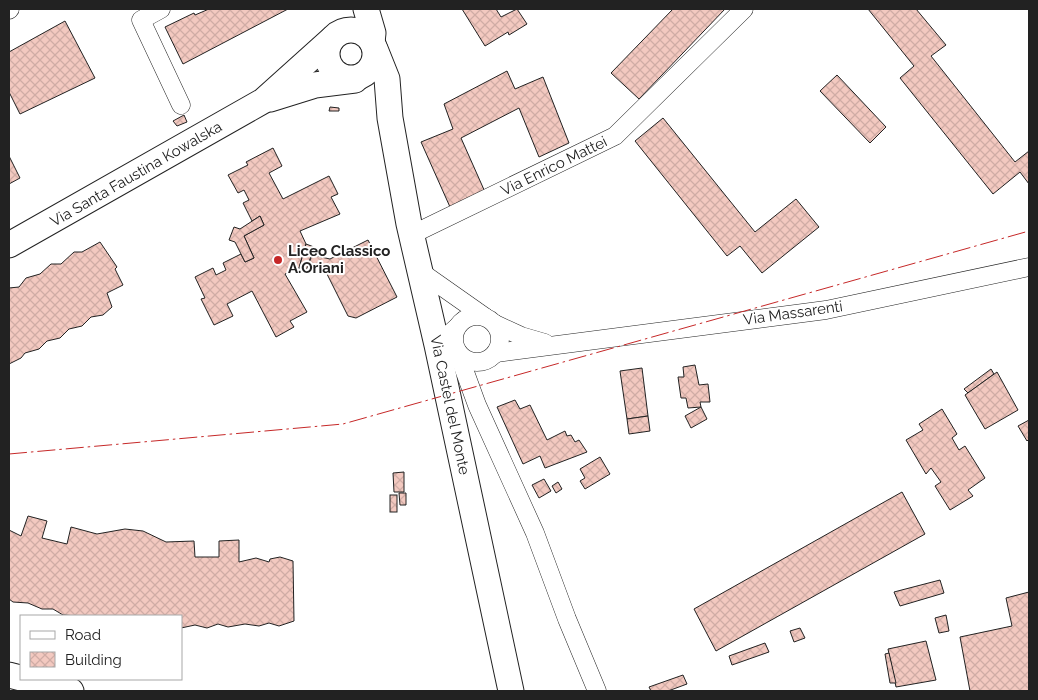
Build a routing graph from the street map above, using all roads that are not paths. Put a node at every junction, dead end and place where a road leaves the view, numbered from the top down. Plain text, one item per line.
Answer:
1 (161, 9) edge
2 (353, 9) edge
3 (366, 9) edge
4 (744, 9) edge
5 (337, 36) junction
6 (374, 46) junction
7 (353, 79) junction
8 (263, 101) junction
9 (181, 105) dead end
10 (390, 118) junction
11 (411, 235) junction
12 (9, 245) edge
13 (1029, 267) edge
14 (421, 272) junction
15 (490, 320) junction
16 (555, 344) junction
17 (448, 349) junction
18 (496, 354) junction
19 (28, 680) edge
20 (71, 691) edge
21 (511, 691) edge
22 (597, 691) edge

1 - 9 street
2 - 5 main road, Via Castel del Monte
3 - 6 main road, Via Castel del Monte
4 - 11 street, Via Enrico Mattei
5 - 6 main road
5 - 7 main road, Via Castel del Monte
5 - 8 main road
6 - 7 main road, Via Castel del Monte
6 - 10 main road, Via Castel del Monte
7 - 8 main road
7 - 10 main road, Via Castel del Monte
8 - 12 main road, Via Santa Faustina Kowalska
10 - 11 main road, Via Castel del Monte
11 - 14 main road, Via Castel del Monte
13 - 16 street, Via Massarenti
14 - 15 street
14 - 17 main road, Via Castel del Monte
15 - 16 street
15 - 17 street
15 - 18 street
16 - 18 street, Via Massarenti
17 - 18 street
17 - 21 main road, Via Castel del Monte
17 - 22 street
19 - 20 main road

